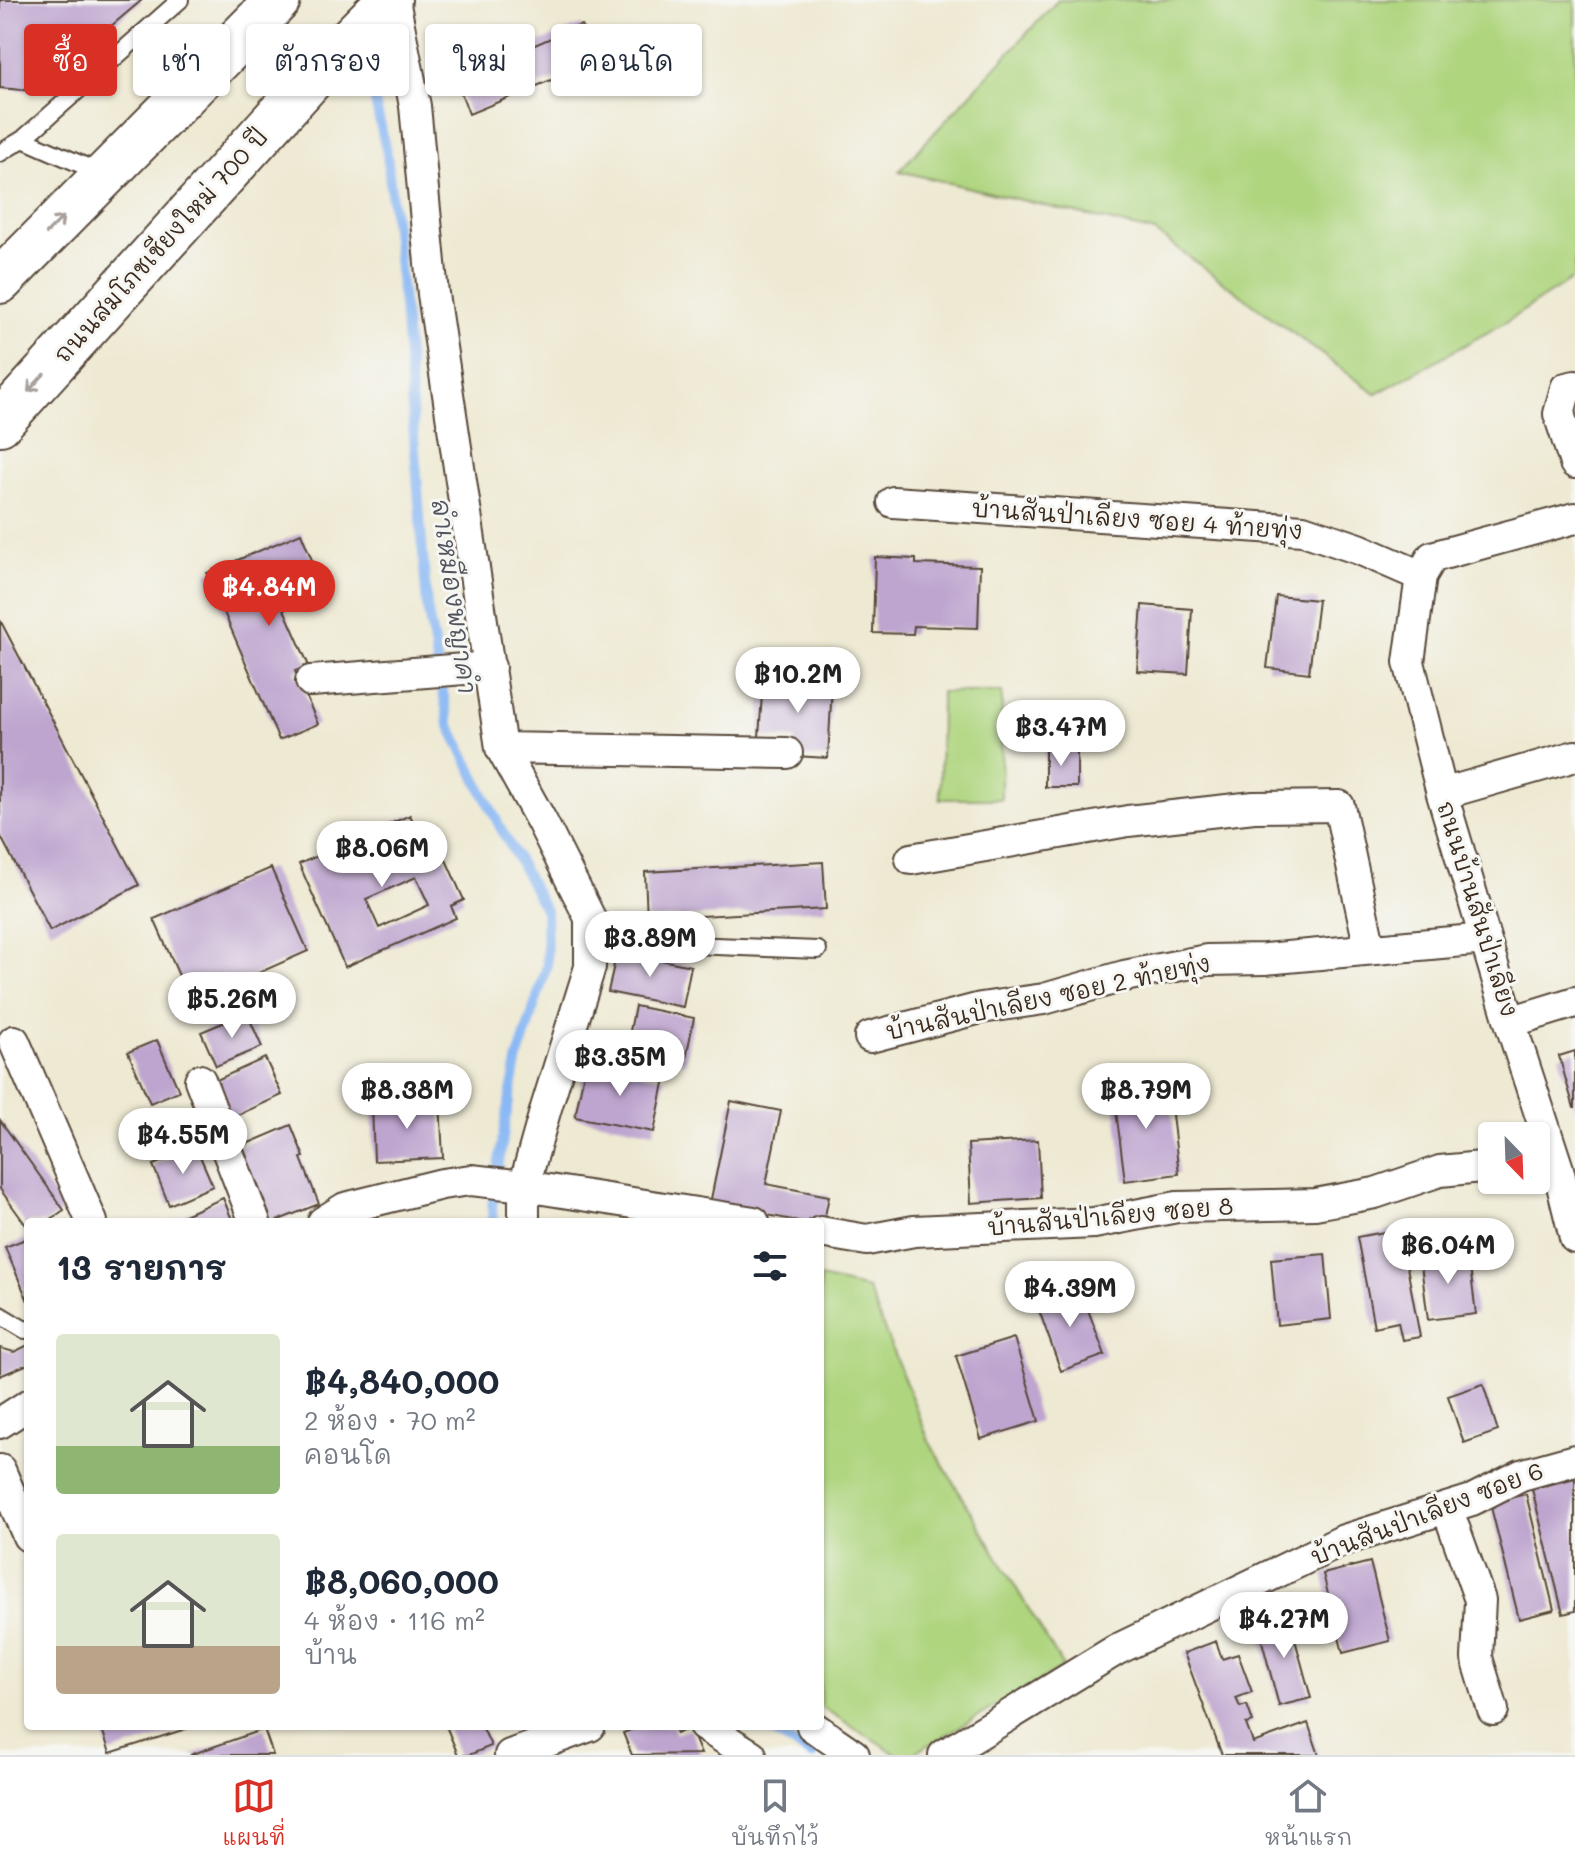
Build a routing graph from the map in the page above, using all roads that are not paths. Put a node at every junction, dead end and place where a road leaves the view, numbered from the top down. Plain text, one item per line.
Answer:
1 (180, 0) edge
2 (278, 0) edge
3 (386, 5) edge
4 (23, 139) junction
5 (0, 153) edge
6 (105, 175) junction
7 (0, 281) edge
8 (1575, 386) edge
9 (0, 423) edge
10 (1575, 463) edge
11 (893, 502) dead end
12 (1575, 518) edge
13 (1421, 576) junction
14 (476, 668) junction
15 (311, 681) dead end
16 (501, 748) junction
17 (787, 753) dead end
18 (1575, 756) edge
19 (1442, 794) junction
20 (911, 859) dead end
21 (1485, 939) junction
22 (590, 941) junction
23 (1370, 949) junction
24 (818, 950) dead end
25 (1575, 1002) edge
26 (1510, 1022) junction
27 (870, 1037) dead end
28 (14, 1041) dead end
29 (200, 1080) dead end
30 (1535, 1122) edge
31 (1478, 1167) edge
32 (1550, 1176) edge
33 (513, 1185) junction
34 (90, 1218) edge
35 (253, 1218) edge
36 (329, 1218) edge
37 (523, 1218) edge
38 (728, 1218) edge
39 (824, 1233) edge
40 (1575, 1238) edge
41 (0, 1315) edge
42 (24, 1329) edge
43 (24, 1408) edge
44 (0, 1423) edge
45 (1575, 1460) edge
46 (0, 1470) edge
47 (1447, 1508) junction
48 (24, 1527) edge
49 (1493, 1710) dead end
50 (579, 1730) edge
51 (710, 1730) edge
52 (818, 1730) edge
53 (510, 1755) edge
54 (751, 1755) edge
55 (854, 1755) edge
56 (944, 1755) edge

1 - 4 lane
2 - 6 main road
3 -> 9 main road, ถนนสมโภชเชียงใหม่ 700 ปี
3 - 14 street
4 - 5 lane
4 - 6 lane
7 -> 6 main road
8 - 10 street
11 - 13 street, บ้านสันป่าเลียง ซอย 4 ท้ายทุ่ง
12 - 13 street
13 - 19 street, ถนนบ้านสันป่าเลียง
14 - 15 street
14 - 16 street
16 - 17 street
16 - 22 street
18 - 19 street
19 - 21 street, ถนนบ้านสันป่าเลียง
20 - 23 street
21 - 23 street, บ้านสันป่าเลียง ซอย 2 ท้ายทุ่ง
21 - 26 street, ถนนบ้านสันป่าเลียง
22 - 24 lane
22 - 33 street
23 - 27 street, บ้านสันป่าเลียง ซอย 2 ท้ายทุ่ง
25 - 26 street
26 - 30 street, ถนนบ้านสันป่าเลียง
28 - 34 street
29 - 35 street
31 - 39 street, บ้านสันป่าเลียง ซอย 8
32 - 40 street, ถนนบ้านสันป่าเลียง
33 - 36 street
33 - 37 street
33 - 38 street
41 - 42 lane
43 - 44 street
45 - 47 street, บ้านสันป่าเลียง ซอย 6
46 - 48 street
47 - 49 street
47 - 56 street, บ้านสันป่าเลียง ซอย 6
50 - 53 street
51 - 54 street
52 - 55 street

